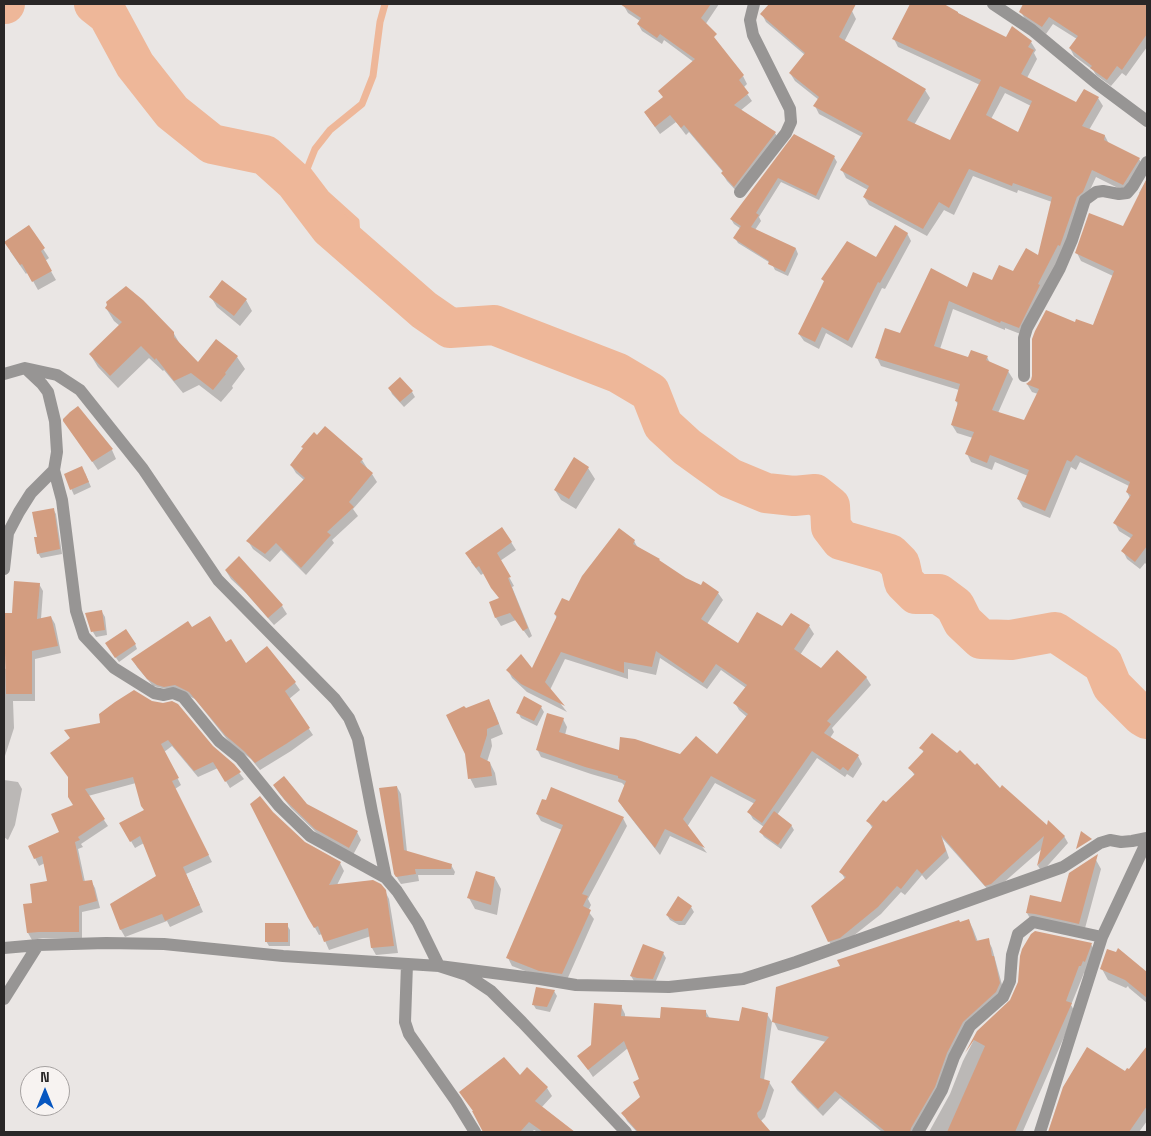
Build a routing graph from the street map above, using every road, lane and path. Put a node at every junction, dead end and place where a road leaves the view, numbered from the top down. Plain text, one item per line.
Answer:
1 (754, 4) edge
2 (993, 4) edge
3 (1147, 121) edge
4 (1147, 162) edge
5 (740, 192) dead end
6 (25, 368) junction
7 (4, 374) edge
8 (1024, 376) dead end
9 (54, 470) junction
10 (4, 569) edge
11 (1147, 839) edge
12 (386, 878) junction
13 (1102, 937) junction
14 (38, 945) junction
15 (4, 948) edge
16 (406, 964) junction
17 (439, 966) junction
18 (4, 999) edge
19 (1044, 1131) edge
20 (475, 1132) edge
21 (626, 1132) edge
22 (918, 1132) edge

1 - 5 street
2 - 3 street
4 - 8 street
6 - 7 street
6 - 9 street
6 - 12 street
9 - 10 street
9 - 12 street
11 - 13 street
11 - 17 street
12 - 17 street
13 - 19 street
13 - 22 street
14 - 15 street
14 - 16 street
14 - 18 street
16 - 17 street
16 - 20 street
17 - 21 street

